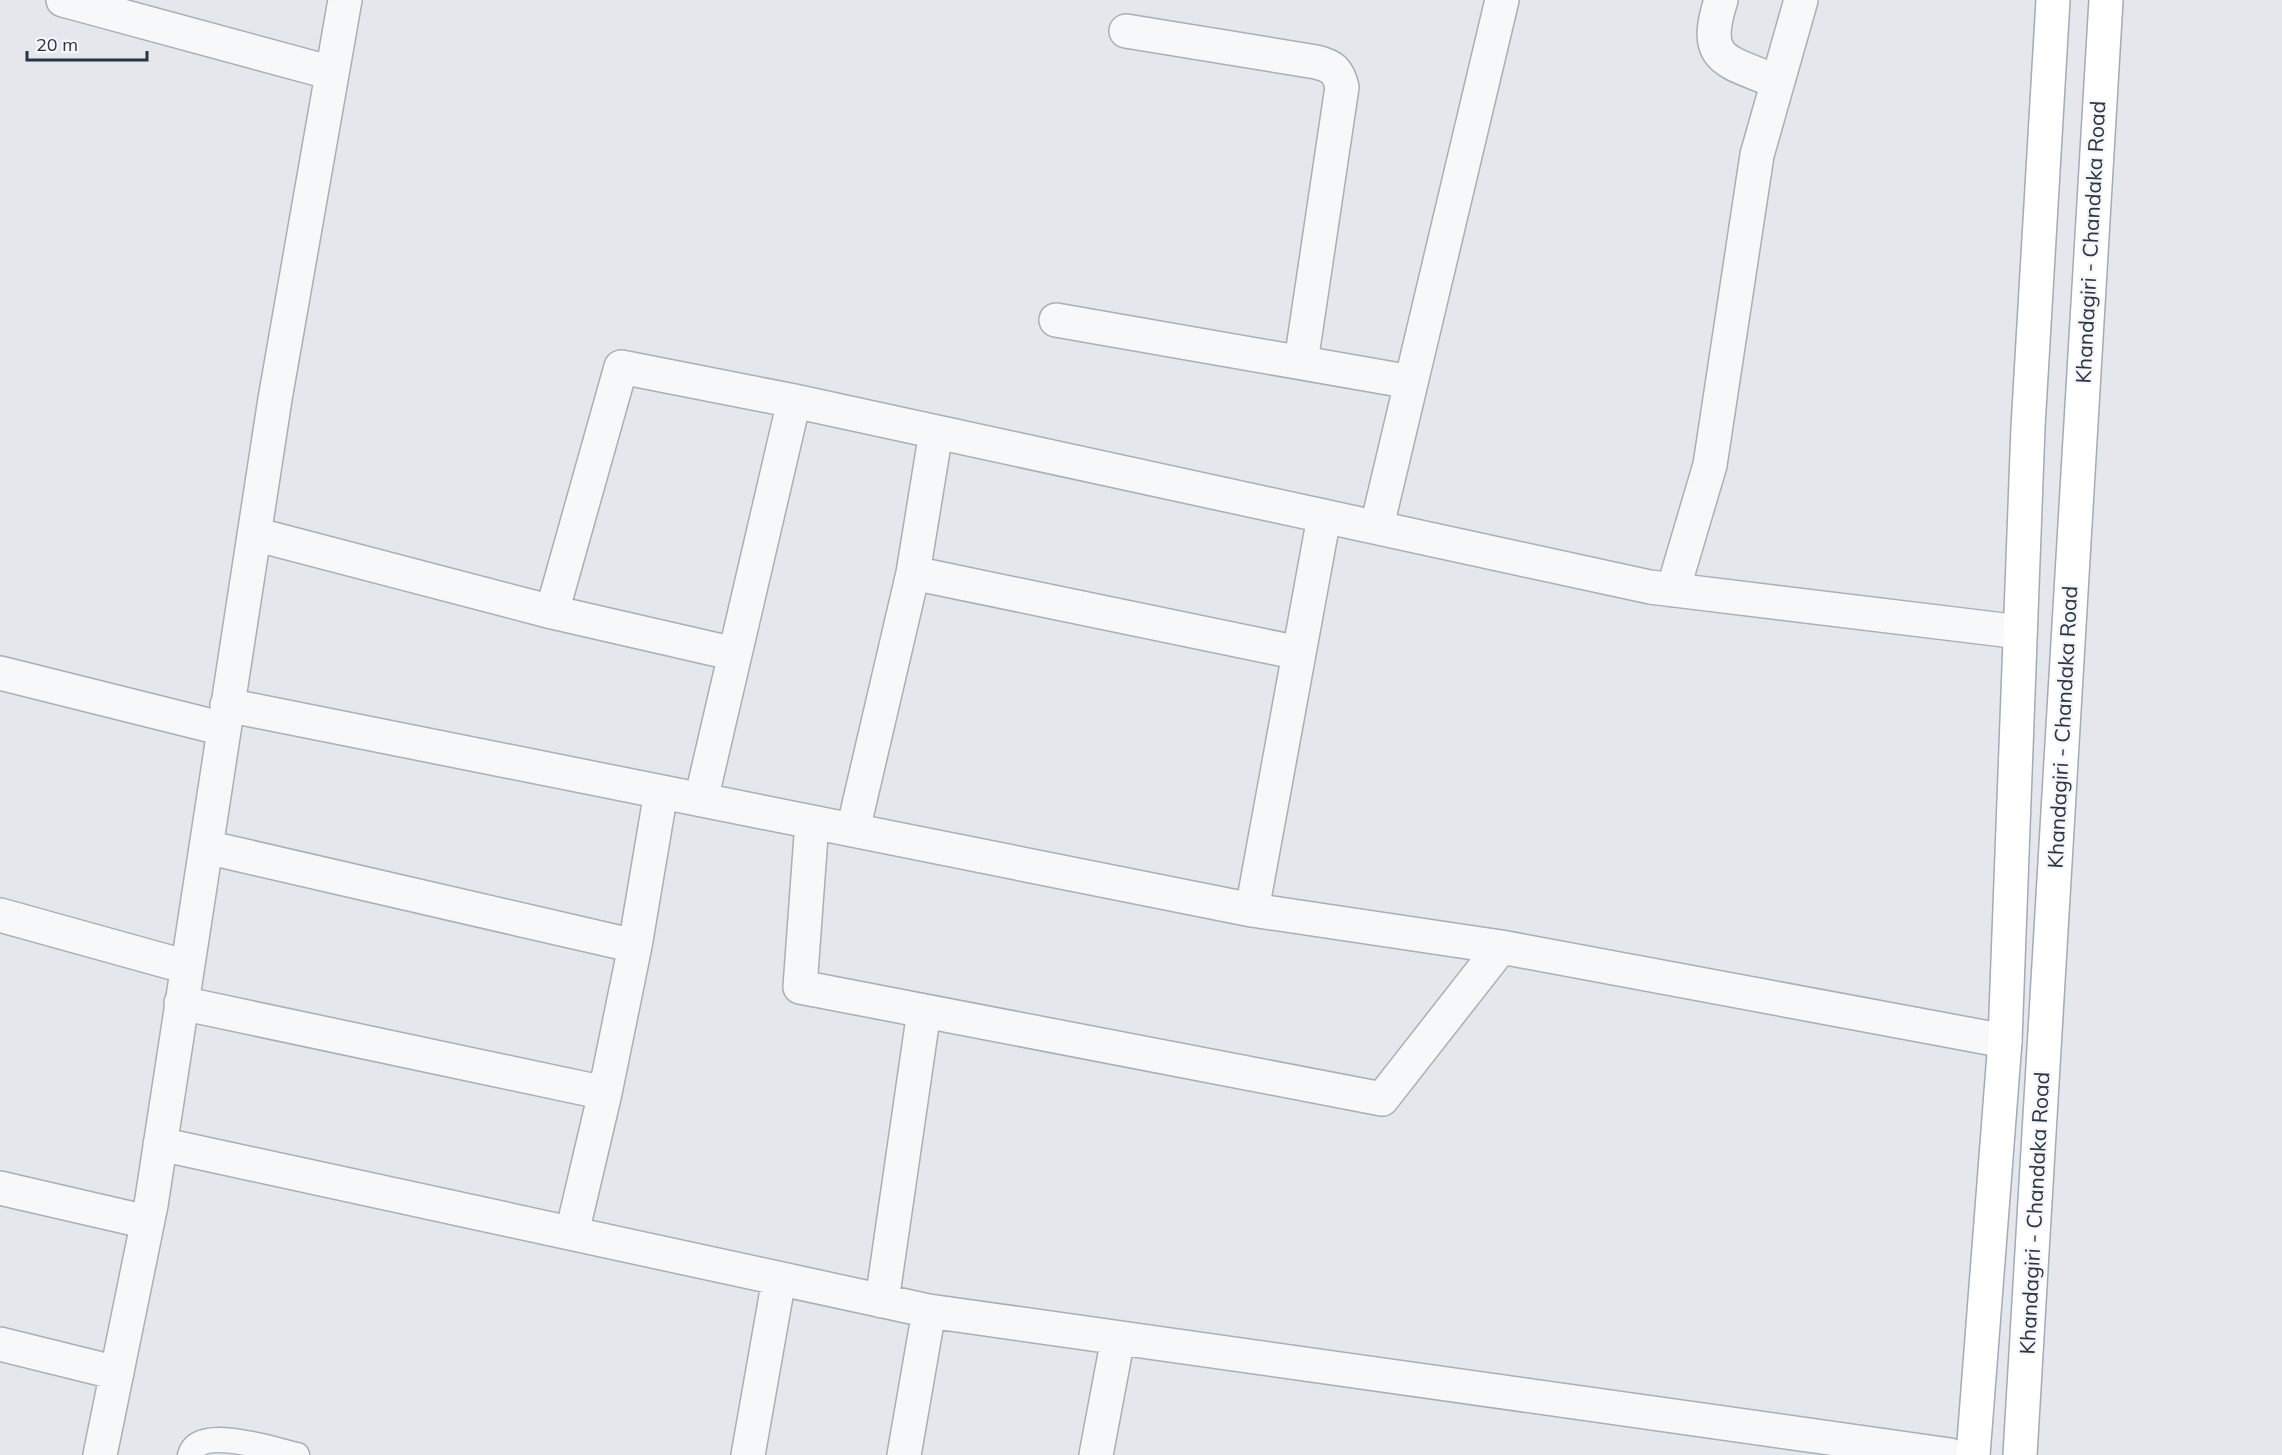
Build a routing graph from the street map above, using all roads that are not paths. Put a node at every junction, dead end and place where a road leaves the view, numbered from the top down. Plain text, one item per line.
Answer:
1 (63, 0) edge
2 (345, 0) edge
3 (1502, 0) edge
4 (1721, 0) edge
5 (1801, 0) edge
6 (2053, 0) edge
7 (2106, 0) edge
8 (1126, 31) dead end
9 (332, 73) junction
10 (1777, 82) junction
11 (1056, 320) dead end
12 (1302, 362) junction
13 (1411, 382) junction
14 (794, 401) junction
15 (936, 432) junction
16 (1324, 517) junction
17 (1377, 526) junction
18 (254, 534) junction
19 (913, 573) junction
20 (1673, 590) junction
21 (552, 612) junction
22 (2020, 632) junction
23 (1299, 653) junction
24 (735, 654) junction
25 (0, 673) edge
26 (226, 717) junction
27 (662, 792) junction
28 (701, 800) junction
29 (812, 822) junction
30 (853, 830) junction
31 (206, 848) junction
32 (1252, 910) junction
33 (0, 915) edge
34 (635, 946) junction
35 (1501, 947) junction
36 (187, 967) junction
37 (182, 1003) junction
38 (924, 1011) junction
39 (2005, 1041) junction
40 (606, 1093) junction
41 (160, 1144) junction
42 (0, 1188) edge
43 (147, 1221) junction
44 (572, 1233) junction
45 (1990, 1235) junction
46 (2033, 1236) junction
47 (779, 1279) junction
48 (882, 1301) junction
49 (928, 1311) junction
50 (1118, 1338) junction
51 (0, 1344) edge
52 (117, 1373) junction
53 (1821, 1446) edge
54 (100, 1455) edge
55 (190, 1455) edge
56 (297, 1455) edge
57 (748, 1455) edge
58 (904, 1455) edge
59 (1096, 1455) edge
60 (1950, 1455) edge
61 (1973, 1455) edge
62 (2020, 1455) edge

1 - 9 street
2 - 9 street
3 - 13 street
4 - 10 street
5 - 10 street
6 - 22 main road, Khandagiri - Chandaka Road
7 - 46 main road, Khandagiri - Chandaka Road
8 - 12 street
9 - 18 street
10 - 20 street
11 - 12 street
12 - 13 street
13 - 17 street
14 - 15 street
14 - 21 street
14 - 24 street
15 - 16 street
15 - 19 street
16 - 17 street
16 - 23 street
17 - 20 street
18 - 21 street
18 - 26 street
19 - 23 street
19 - 30 street
20 - 22 street
21 - 24 street
22 - 39 main road, Khandagiri - Chandaka Road
23 - 32 street
24 - 28 street
25 - 26 street
26 - 27 street
26 - 31 street
27 - 28 street
27 - 34 street
28 - 29 street
29 - 30 street
29 - 38 street
30 - 32 street
31 - 34 street
31 - 36 street
32 - 35 street
33 - 36 street
34 - 40 street
35 - 38 street
35 - 39 street
36 - 37 street
37 - 40 street
37 - 41 street
38 - 48 street
39 - 45 main road, Khandagiri - Chandaka Road
40 - 44 street
41 - 43 street
41 - 44 street
42 - 43 street
43 - 52 street
44 - 47 street
45 - 46 main road
45 - 61 main road, Khandagiri - Chandaka Road
46 - 62 main road, Khandagiri - Chandaka Road
47 - 48 street
47 - 57 street
48 - 49 street
49 - 50 street
49 - 58 street
50 - 53 street
50 - 59 street
51 - 52 street
52 - 54 street
53 - 60 street
55 - 56 lane

